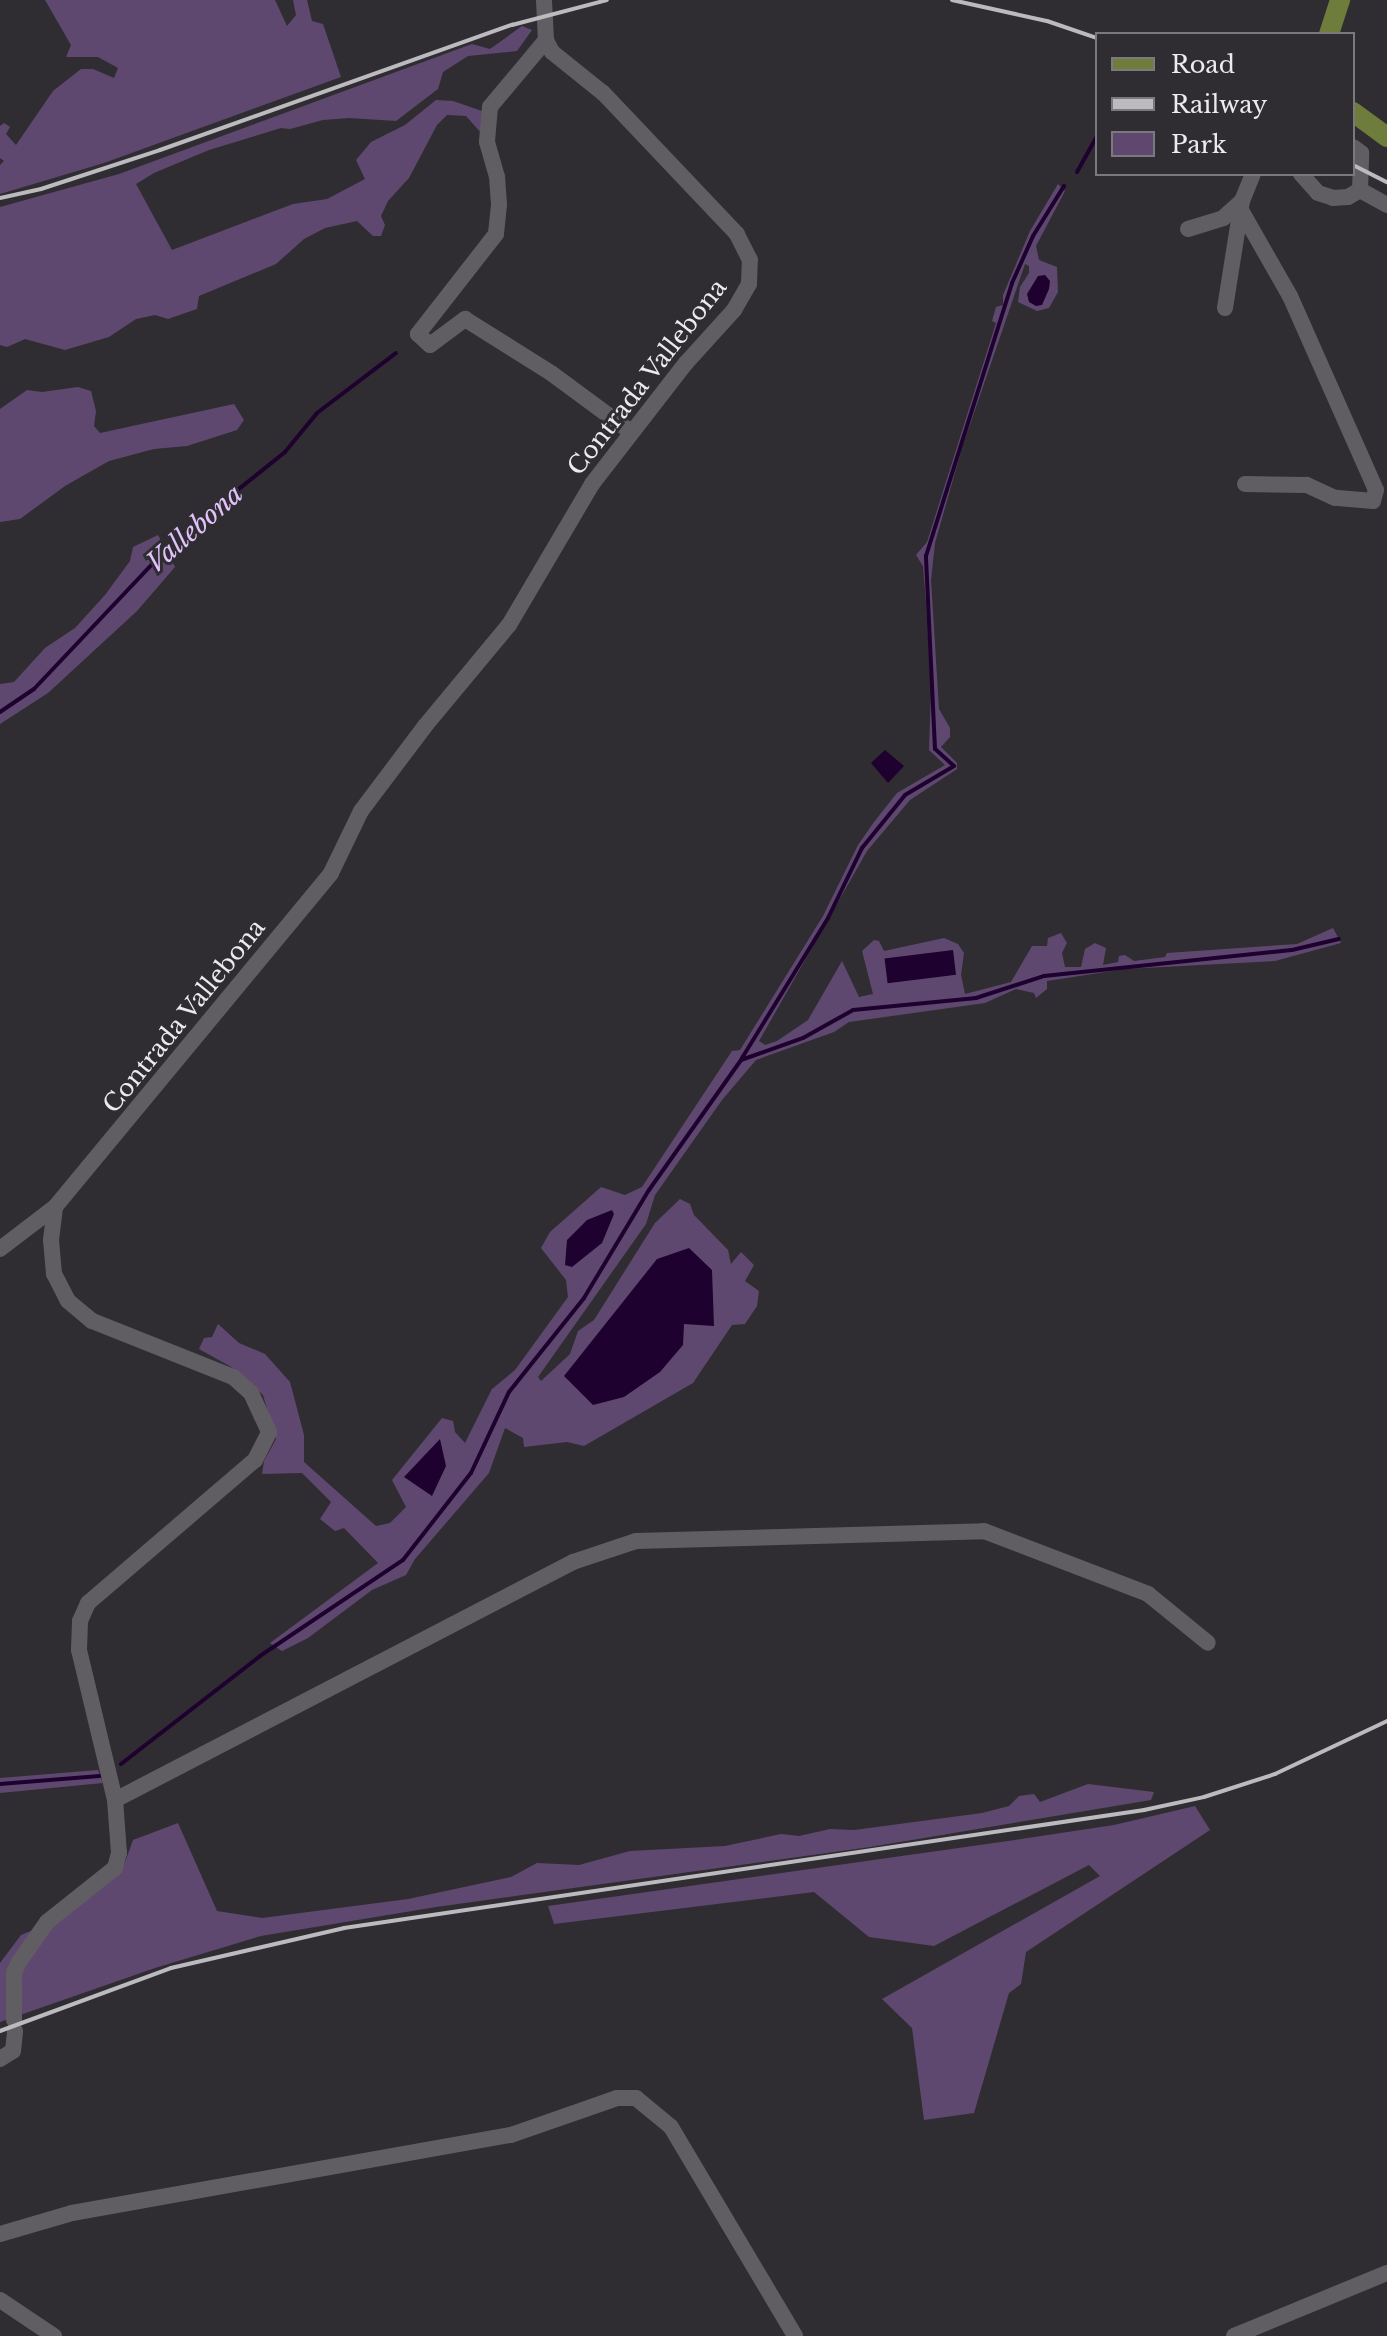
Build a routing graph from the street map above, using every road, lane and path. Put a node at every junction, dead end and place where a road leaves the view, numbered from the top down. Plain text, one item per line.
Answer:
1 (544, 0) edge
2 (1340, 0) edge
3 (1330, 32) edge
4 (546, 40) junction
5 (1355, 113) edge
6 (1387, 137) edge
7 (1355, 148) edge
8 (1252, 176) edge
9 (1303, 176) edge
10 (1360, 190) junction
11 (1387, 205) edge
12 (1242, 206) junction
13 (1188, 229) dead end
14 (1225, 308) dead end
15 (631, 432) junction
16 (1245, 484) dead end
17 (55, 1207) junction
18 (0, 1249) edge
19 (1208, 1643) dead end
20 (115, 1800) junction
21 (0, 2059) edge
22 (0, 2234) edge
23 (1387, 2273) edge
24 (0, 2300) edge
25 (54, 2336) edge
26 (795, 2336) edge
27 (1234, 2336) edge

1 - 4 street
2 - 3 main road
4 - 15 street, Contrada Vallebona
4 - 15 street
5 - 6 main road
7 - 10 street
8 - 12 street
9 - 10 street
10 - 11 street
12 - 13 street
12 - 14 street
12 - 16 street
15 - 17 street, Contrada Vallebona
17 - 18 street, Contrada Vallebona
17 - 20 street
19 - 20 street
20 - 21 street
22 - 26 street
23 - 27 street
24 - 25 street

